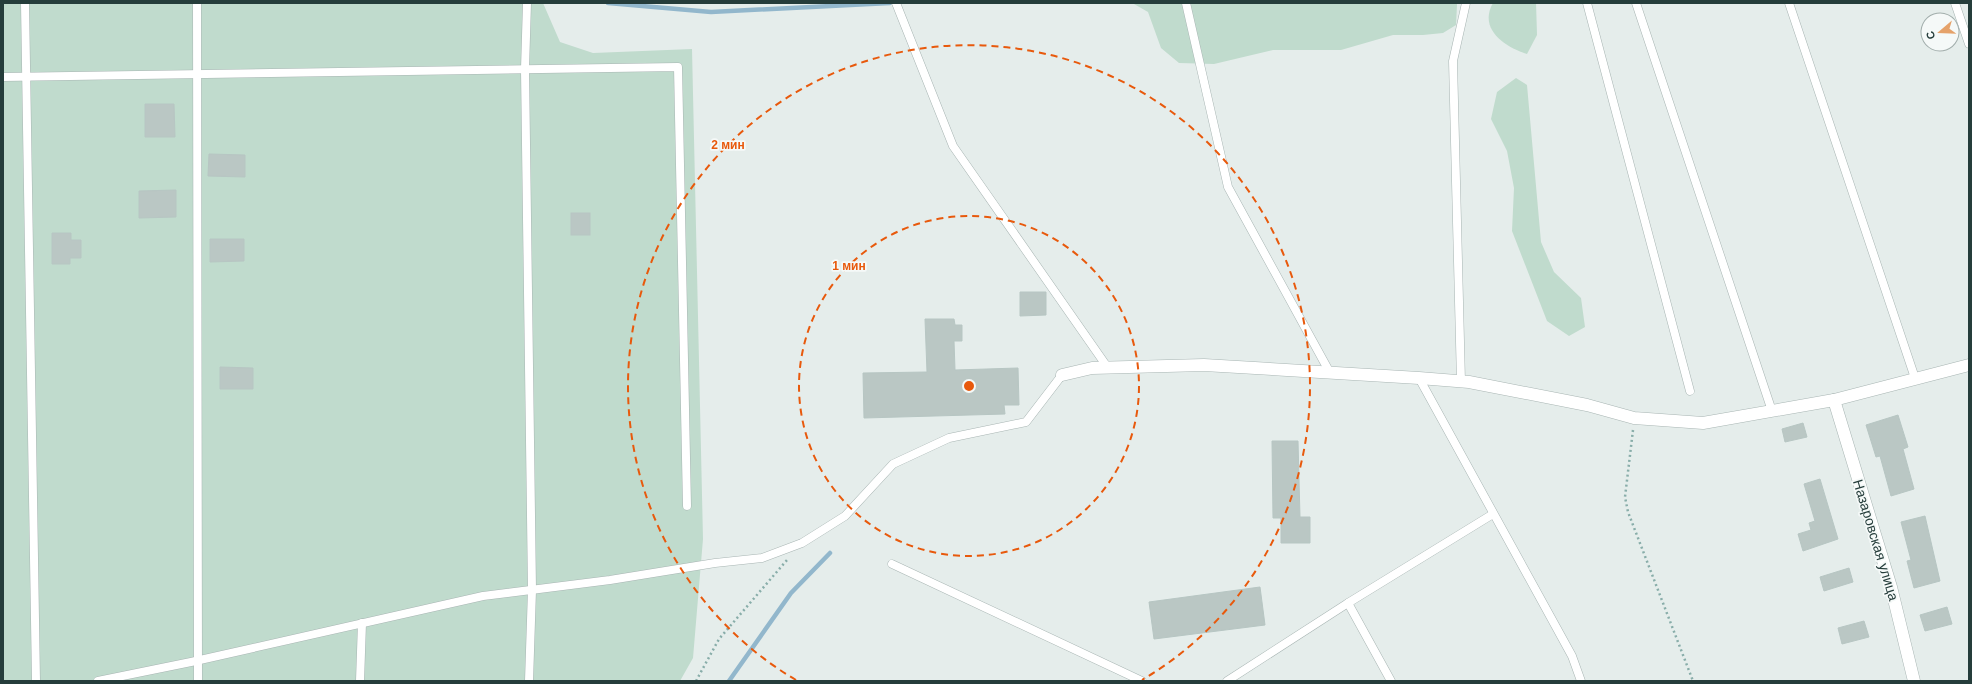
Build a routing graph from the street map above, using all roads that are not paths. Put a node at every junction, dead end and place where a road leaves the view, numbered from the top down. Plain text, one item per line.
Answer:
1 (25, 3) edge
2 (197, 3) edge
3 (527, 3) edge
4 (896, 3) edge
5 (1186, 3) edge
6 (1466, 3) edge
7 (1588, 3) edge
8 (1636, 3) edge
9 (1789, 3) edge
10 (1955, 3) edge
11 (1969, 44) edge
12 (525, 69) junction
13 (196, 74) junction
14 (3, 77) edge
15 (26, 77) junction
16 (1969, 365) edge
17 (1108, 368) junction
18 (1329, 371) junction
19 (1062, 375) joint
20 (1419, 378) junction
21 (1915, 378) junction
22 (1461, 382) junction
23 (1690, 391) dead end
24 (1834, 400) junction
25 (1772, 412) junction
26 (687, 506) dead end
27 (1493, 514) junction
28 (892, 564) dead end
29 (532, 590) junction
30 (1348, 603) junction
31 (362, 624) junction
32 (198, 661) junction
33 (36, 681) edge
34 (98, 681) edge
35 (198, 681) edge
36 (360, 681) edge
37 (529, 681) edge
38 (1142, 681) edge
39 (1227, 681) edge
40 (1391, 681) edge
41 (1581, 681) edge
42 (1914, 681) edge

1 - 15 lane
2 - 13 lane
3 - 12 lane
4 - 17 lane
5 - 18 lane
6 - 22 lane
7 - 23 lane
8 - 25 lane
9 - 21 lane
10 - 11 lane
12 - 13 lane
12 - 26 lane
12 - 29 lane
13 - 15 lane
13 - 32 lane
14 - 15 lane
15 - 33 lane
16 - 21 street
17 - 18 street
17 - 19 street
18 - 20 street
19 - 29 lane
20 - 22 street
20 - 27 lane
21 - 24 street
22 - 25 street
24 - 25 street
24 - 42 street, Назаровская улица
27 - 30 lane
27 - 41 lane
28 - 38 lane
29 - 31 lane
29 - 37 lane
30 - 39 lane
30 - 40 lane
31 - 32 lane
31 - 36 lane
32 - 34 lane
32 - 35 lane

